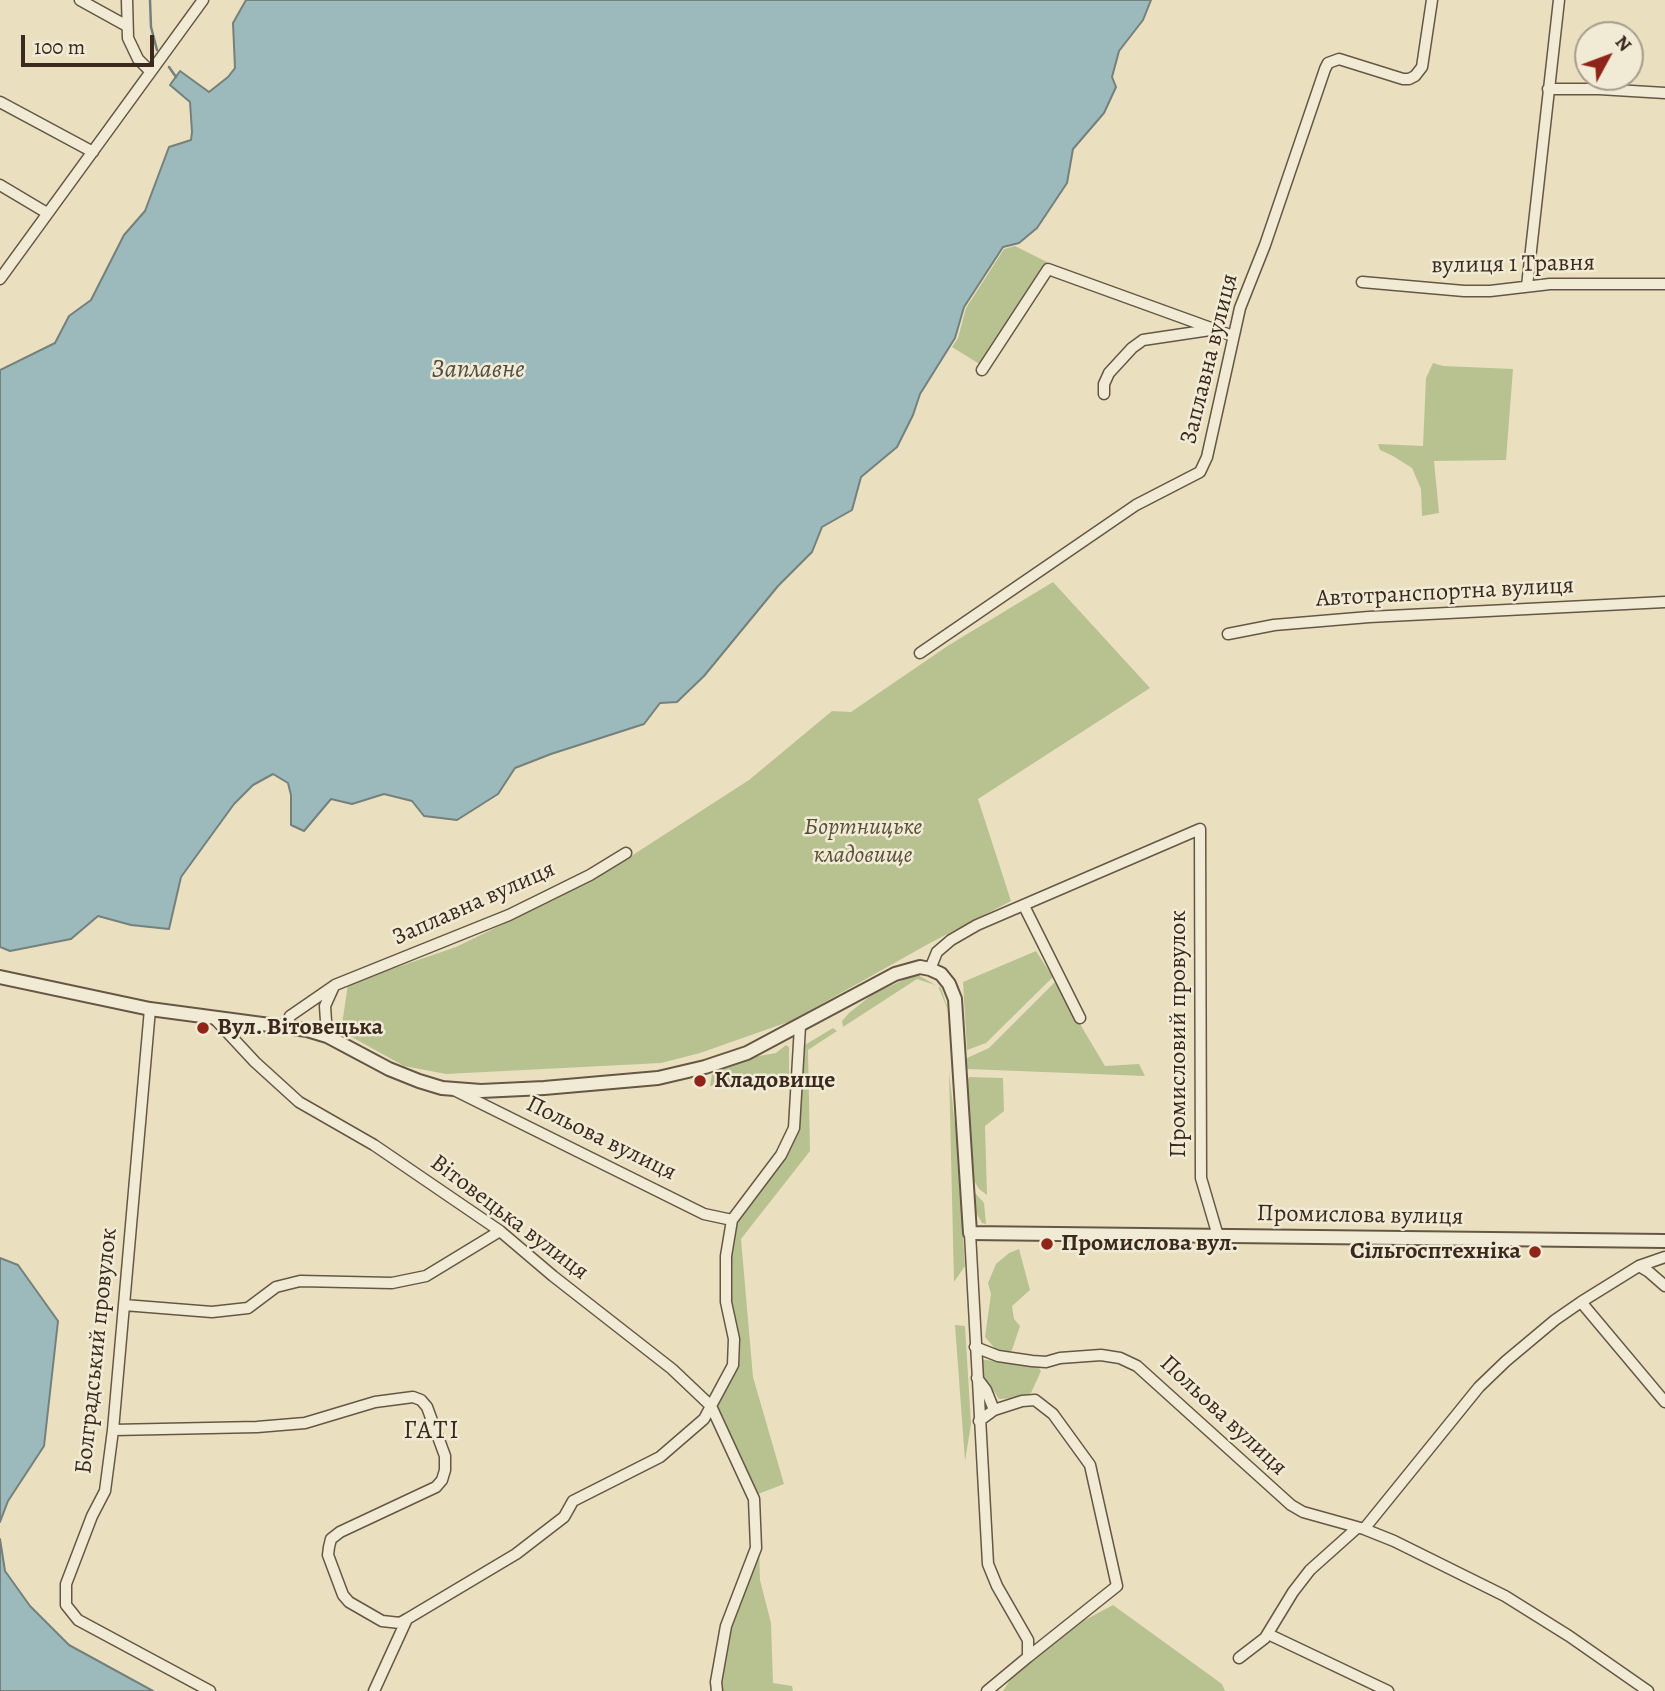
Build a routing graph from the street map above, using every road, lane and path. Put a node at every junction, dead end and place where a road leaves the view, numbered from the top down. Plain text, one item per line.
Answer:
1 (80, 0) edge
2 (127, 0) edge
3 (203, 0) edge
4 (1432, 0) edge
5 (1559, 0) edge
6 (127, 26) junction
7 (150, 71) junction
8 (1548, 89) junction
9 (1665, 93) edge
10 (0, 102) edge
11 (93, 152) junction
12 (0, 185) edge
13 (47, 213) junction
14 (0, 279) edge
15 (1362, 282) dead end
16 (1665, 285) edge
17 (1527, 286) junction
18 (1214, 329) junction
19 (1233, 336) junction
20 (982, 370) dead end
21 (1104, 394) dead end
22 (1665, 602) edge
23 (1228, 634) dead end
24 (920, 653) dead end
25 (626, 853) dead end
26 (1024, 906) junction
27 (930, 969) junction
28 (0, 977) edge
29 (335, 985) junction
30 (150, 1009) junction
31 (1080, 1018) dead end
32 (215, 1019) junction
33 (800, 1027) junction
34 (286, 1028) junction
35 (327, 1036) junction
36 (453, 1090) junction
37 (732, 1220) junction
38 (499, 1231) junction
39 (970, 1233) junction
40 (1218, 1236) junction
41 (1665, 1241) edge
42 (1665, 1257) edge
43 (1639, 1266) junction
44 (1665, 1286) edge
45 (1581, 1302) junction
46 (124, 1305) junction
47 (975, 1347) junction
48 (977, 1378) junction
49 (1665, 1402) edge
50 (711, 1406) junction
51 (994, 1410) junction
52 (979, 1421) junction
53 (113, 1430) junction
54 (1361, 1528) junction
55 (407, 1619) junction
56 (1268, 1634) junction
57 (1028, 1657) junction
58 (1239, 1658) dead end
59 (211, 1691) edge
60 (374, 1691) edge
61 (717, 1691) edge
62 (986, 1691) edge
63 (1388, 1691) edge
64 (1648, 1691) edge

1 - 6 street
2 - 6 street
3 - 7 street
4 - 19 street, Заплавна вулиця
5 - 8 street
6 - 7 street
7 - 11 street
8 - 9 street
8 - 17 street
10 - 11 street
11 - 13 street
12 - 13 street
13 - 14 street
15 - 17 street, вулиця 1 Травня
16 - 17 street, вулиця 1 Травня
18 - 19 street
18 - 20 street
18 - 21 street
19 - 24 street, Заплавна вулиця
22 - 23 street, Автотранспортна вулиця
25 - 29 street, Заплавна вулиця
26 - 27 street
26 - 31 street
26 - 40 street, Промисловий провулок
27 - 33 street
27 - 39 street
28 - 30 street
29 - 34 street, Заплавна вулиця
29 - 35 street
30 - 32 street
30 - 46 street, Болградський провулок
32 - 34 street
32 - 38 street, Вітовецька вулиця
33 - 36 street
33 - 37 street
34 - 35 street
35 - 36 street
36 - 37 street, Польова вулиця
37 - 50 street
38 - 46 street
38 - 50 street, Вітовецька вулиця
39 - 40 street, Промислова вулиця
39 - 47 street
40 - 41 street, Промислова вулиця
42 - 43 street
43 - 44 street
43 - 45 street
45 - 49 street
45 - 54 street
46 - 53 street, Болградський провулок
47 - 48 street
47 - 54 street, Польова вулиця
48 - 51 street
48 - 52 street
50 - 55 street
50 - 61 street, Вітовецька вулиця
51 - 52 street
51 - 57 street
52 - 57 street
53 - 55 street
53 - 59 street, Болградський провулок
54 - 56 street
54 - 64 street, Польова вулиця
55 - 60 street
56 - 58 street
56 - 63 street
57 - 62 street

